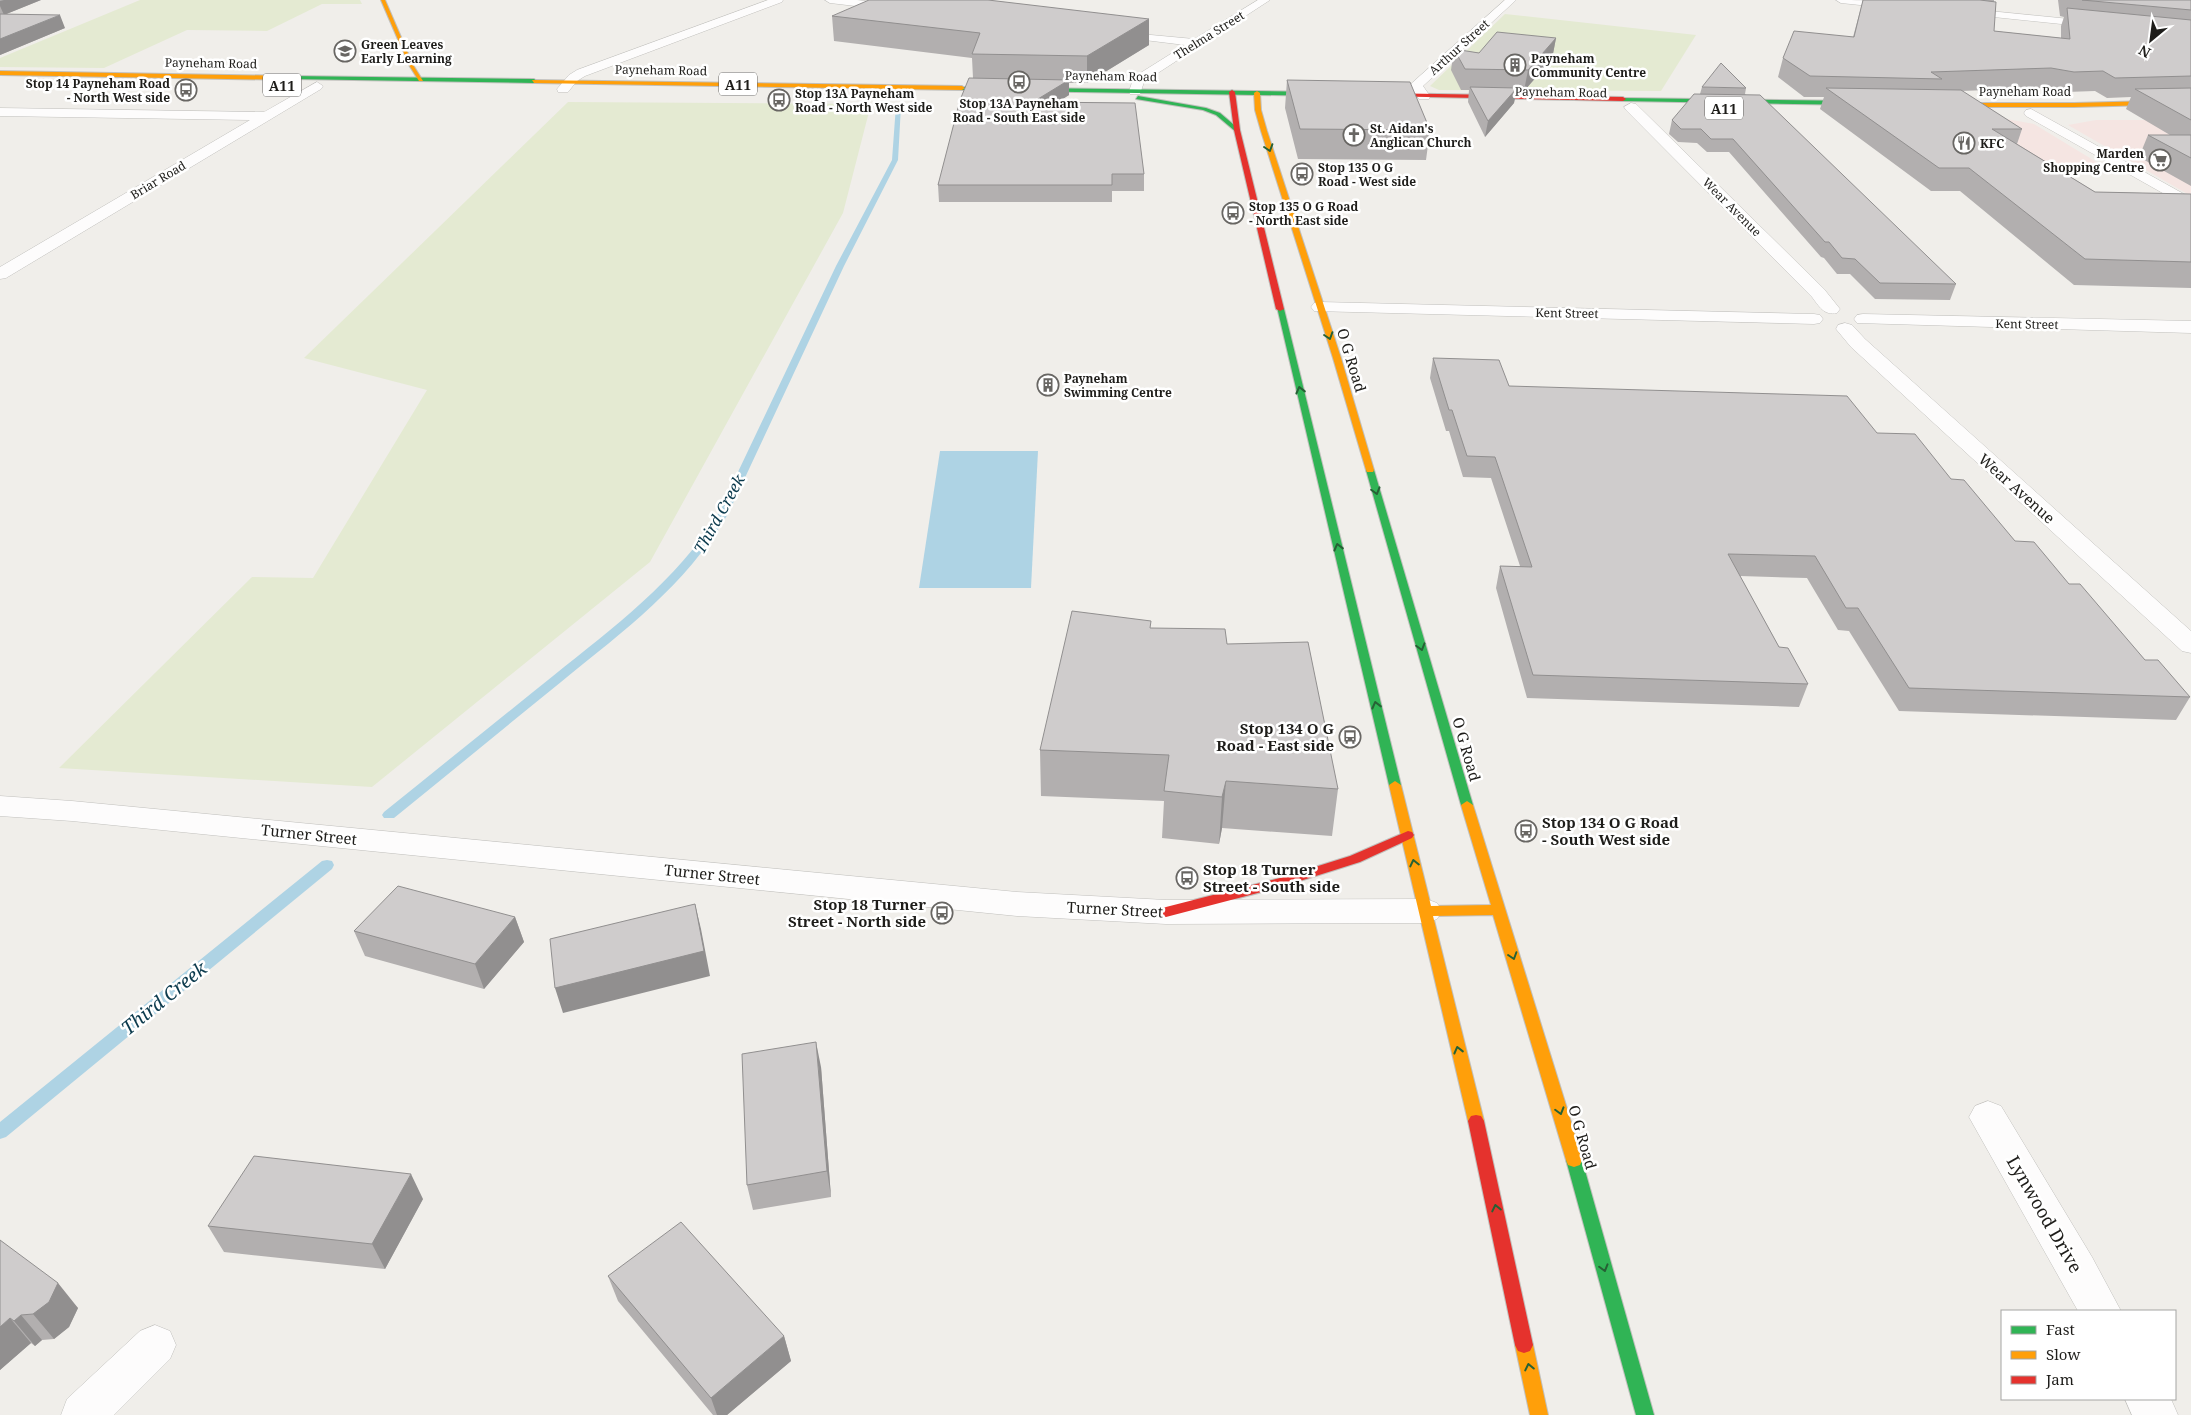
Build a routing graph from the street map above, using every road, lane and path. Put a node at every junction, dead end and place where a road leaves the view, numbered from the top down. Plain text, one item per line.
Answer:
1 (383, 0) edge
2 (778, 0) edge
3 (830, 0) edge
4 (1266, 0) edge
5 (1511, 0) edge
6 (1841, 0) edge
7 (1910, 7) edge
8 (909, 9) edge
9 (1949, 10) edge
10 (2107, 26) edge
11 (1096, 32) edge
12 (1195, 43) junction
13 (411, 65) junction
14 (0, 73) edge
15 (212, 76) junction
16 (360, 79) junction
17 (421, 80) junction
18 (0, 81) edge
19 (248, 85) junction
20 (317, 86) junction
21 (566, 86) junction
22 (377, 87) junction
23 (468, 88) junction
24 (1136, 94) junction
25 (1232, 96) junction
26 (1424, 96) junction
27 (1257, 97) junction
28 (1332, 98) edge
29 (2191, 102) edge
30 (1631, 107) junction
31 (2191, 111) edge
32 (0, 112) edge
33 (2031, 113) junction
34 (266, 116) junction
35 (1236, 130) junction
36 (2191, 204) edge
37 (0, 274) edge
38 (1279, 306) junction
39 (1296, 307) dead end
40 (1316, 307) junction
41 (1831, 309) junction
42 (1814, 319) junction
43 (1854, 324) junction
44 (2191, 327) edge
45 (2191, 645) edge
46 (0, 806) edge
47 (1408, 835) junction
48 (1498, 910) junction
49 (1426, 911) junction
50 (1166, 912) junction
51 (1988, 1117) dead end
52 (2099, 1310) edge
53 (155, 1345) dead end
54 (2148, 1400) edge
55 (83, 1415) edge
56 (1539, 1415) edge
57 (1645, 1415) edge
58 (2156, 1415) edge

1 - 13 main road
2 - 21 street
3 - 8 street
4 - 12 street, Thelma Street
5 - 26 street, Arthur Street
6 - 7 street
9 - 10 street
11 - 12 street
12 - 24 street, Thelma Street
13 - 16 main road
13 - 17 main road
14 - 15 main road, Payneham Road / A11
15 - 16 main road, Payneham Road / A11
15 - 19 main road
16 - 17 main road, Payneham Road / A11
17 - 21 main road, Payneham Road / A11
17 - 22 main road
17 - 23 main road
18 - 19 main road, Payneham Road / A11
19 - 20 main road, Payneham Road / A11
20 - 22 main road, Payneham Road / A11
20 - 34 street, Briar Road
21 - 23 main road, Payneham Road / A11
21 - 24 main road, Payneham Road / A11
22 - 23 main road, Payneham Road / A11
24 - 25 main road, Payneham Road / A11
24 - 35 main road
25 - 27 main road, Payneham Road / A11
25 - 35 main road
26 - 30 main road, Payneham Road / A11
26 - 30 main road, Payneham Road / A11
27 - 28 main road, Payneham Road / A11
27 -> 40 main road, O G Road
29 - 33 main road, Payneham Road
30 - 41 street, Wear Avenue
31 - 33 main road, Payneham Road
32 - 34 street
33 - 36 street
34 - 37 street, Briar Road
35 - 38 main road
38 - 39 main road
47 -> 38 main road
40 - 42 street, Kent Street
40 -> 48 main road, O G Road
41 - 42 street
41 - 43 street
42 - 43 street
43 - 44 street, Kent Street
43 - 45 street, Wear Avenue
46 - 50 street, Turner Street
49 -> 47 main road
47 - 50 main road
48 - 49 main road
48 -> 57 main road, O G Road
49 - 50 street, Turner Street
56 -> 49 main road
51 - 52 street, Lynwood Drive
53 - 55 street
54 - 58 street

